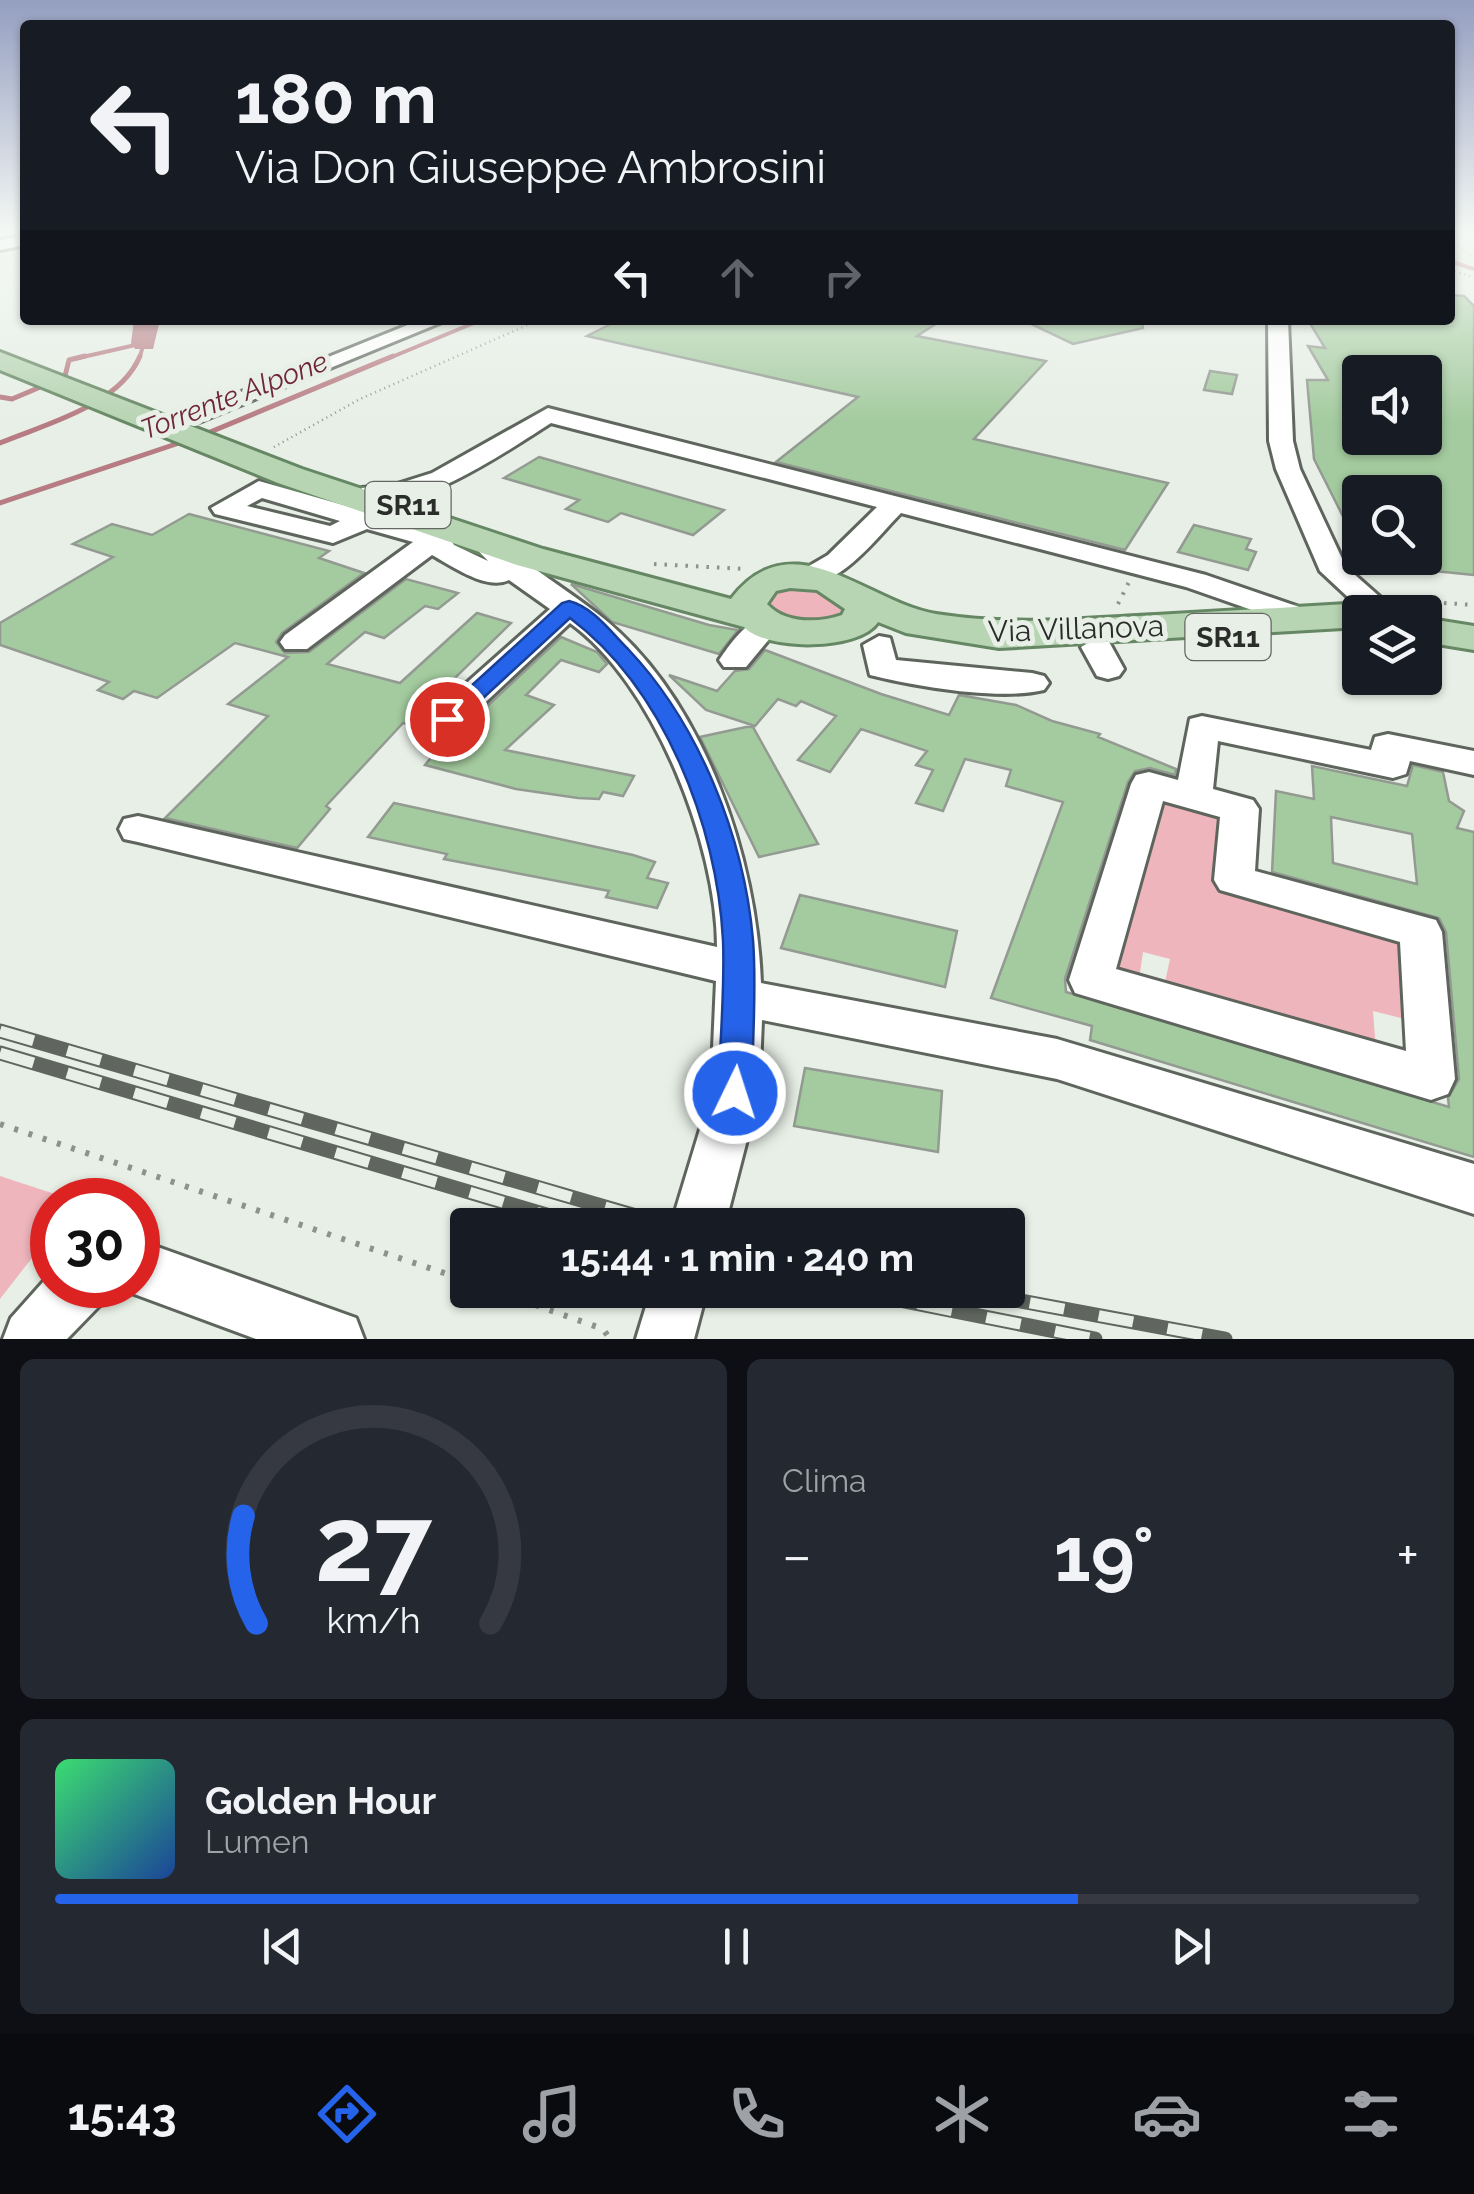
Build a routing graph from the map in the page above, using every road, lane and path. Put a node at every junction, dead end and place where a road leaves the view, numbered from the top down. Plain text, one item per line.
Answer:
1 (425, 325) edge
2 (528, 325) edge
3 (1278, 325) edge
4 (0, 360) edge
5 (0, 371) edge
6 (56, 385) junction
7 (177, 429) junction
8 (248, 452) junction
9 (284, 457) dead end
10 (421, 497) junction
11 (896, 503) junction
12 (368, 506) junction
13 (497, 562) junction
14 (649, 563) dead end
15 (1334, 572) junction
16 (813, 578) junction
17 (1209, 585) junction
18 (1362, 595) edge
19 (1474, 604) edge
20 (1330, 619) edge
21 (1450, 620) edge
22 (1233, 621) junction
23 (759, 622) junction
24 (836, 634) junction
25 (296, 642) dead end
26 (880, 644) junction
27 (735, 660) dead end
28 (1032, 683) dead end
29 (447, 719) dead end
30 (1474, 763) edge
31 (1194, 797) junction
32 (138, 828) dead end
33 (737, 982) junction
34 (0, 1124) edge
35 (1474, 1189) edge
36 (703, 1208) edge
37 (450, 1275) edge
38 (160, 1276) edge
39 (60, 1308) edge
40 (544, 1308) edge
41 (673, 1308) edge
42 (32, 1339) edge
43 (334, 1339) edge
44 (610, 1339) edge
45 (664, 1339) edge

1 - 7 street
2 - 8 path
3 - 15 street
4 - 6 main road
5 - 6 main road
6 - 7 main road, SR11
7 - 8 main road, Via Villanova / SR11
8 - 9 path
8 - 12 main road, Via Villanova / SR11
8 - 13 main road, Via Villanova / SR11
10 - 11 street
10 - 12 main road, Via Villanova / SR11
10 - 13 main road, Via Villanova / SR11
11 - 16 street
11 - 17 street
12 - 13 street
13 - 16 main road, Via Villanova / SR11
13 - 23 main road, Via Villanova / SR11
13 - 25 street
13 - 29 street
13 - 33 street
14 - 16 path
15 - 18 street
15 - 20 street
16 - 22 main road, Via Villanova / SR11
16 - 23 main road
16 - 24 main road
17 - 20 street
17 - 22 street
19 - 21 path
20 - 22 main road, Via Villanova / SR11
20 - 26 main road, Via Villanova / SR11
23 - 24 main road, SR11
23 - 27 street
24 - 26 main road, Via Villanova / SR11
26 - 28 street
30 - 31 street
31 - 31 street
32 - 33 street
33 - 35 street
33 - 36 street
34 - 37 path
38 - 43 street
39 - 42 street
40 - 44 path
41 - 45 street

